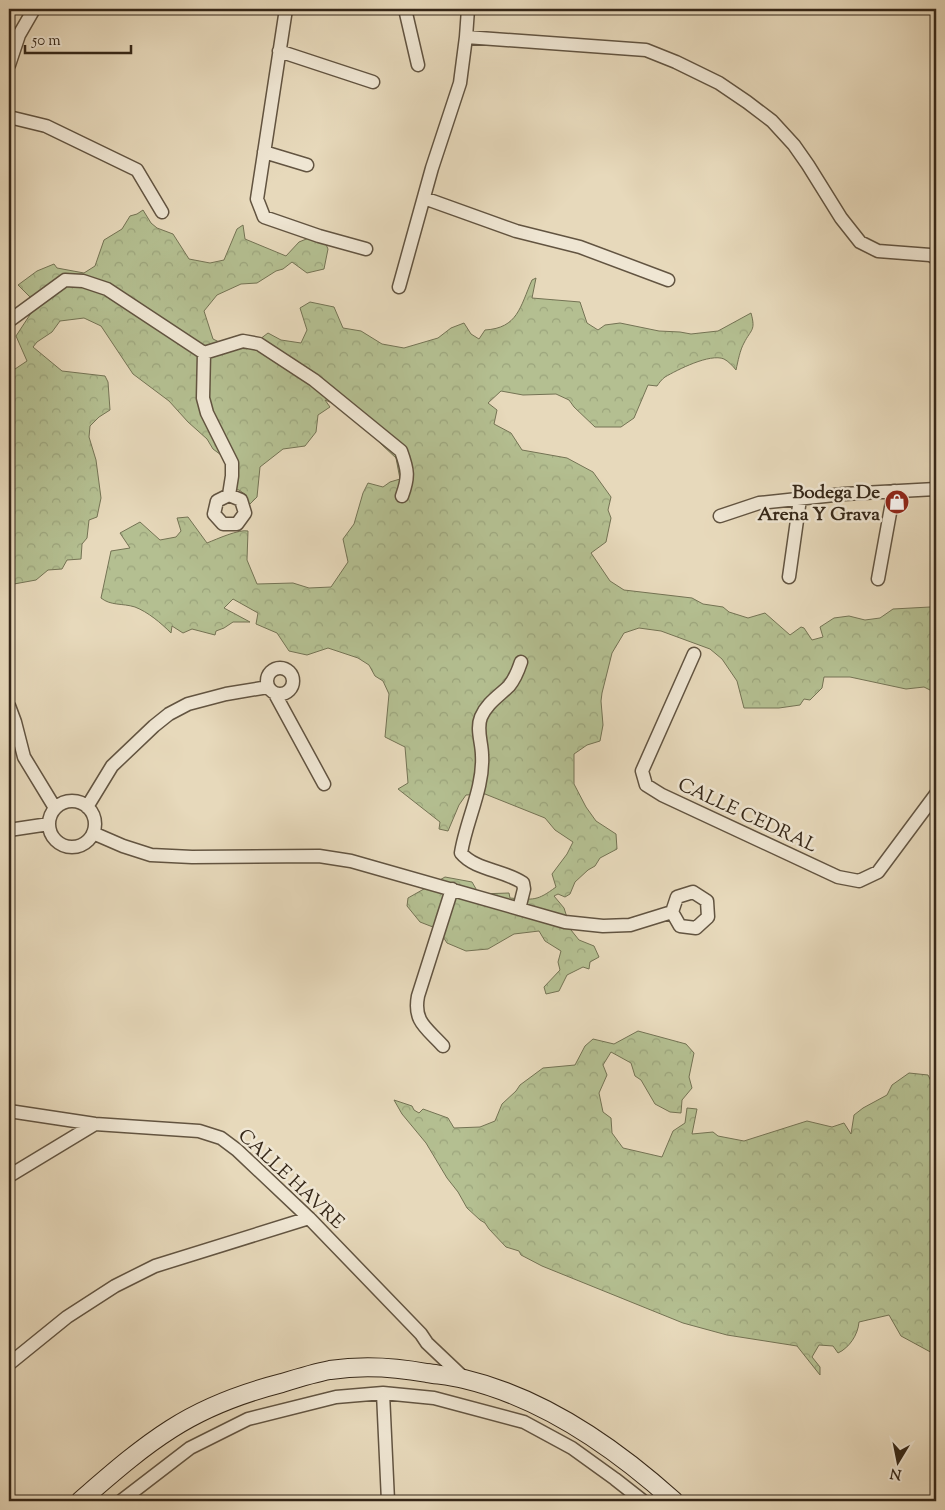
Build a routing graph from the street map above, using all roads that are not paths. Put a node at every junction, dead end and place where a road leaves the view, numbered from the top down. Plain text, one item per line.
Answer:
1 (34, 9) edge
2 (286, 9) edge
3 (405, 9) edge
4 (468, 9) edge
5 (466, 37) junction
6 (279, 51) junction
7 (418, 64) dead end
8 (9, 65) edge
9 (373, 82) dead end
10 (9, 117) edge
11 (264, 152) junction
12 (307, 165) dead end
13 (424, 198) junction
14 (162, 212) dead end
15 (366, 249) dead end
16 (936, 258) edge
17 (668, 280) dead end
18 (399, 287) dead end
19 (9, 321) edge
20 (204, 353) junction
21 (936, 489) edge
22 (894, 491) junction
23 (229, 495) dead end
24 (402, 496) dead end
25 (800, 499) junction
26 (720, 516) dead end
27 (789, 578) dead end
28 (878, 579) dead end
29 (694, 654) dead end
30 (521, 662) dead end
31 (9, 706) edge
32 (324, 784) dead end
33 (936, 794) edge
34 (87, 807) junction
35 (56, 808) junction
36 (49, 824) junction
37 (9, 830) edge
38 (93, 833) junction
39 (452, 889) junction
40 (519, 909) junction
41 (672, 912) dead end
42 (443, 1046) dead end
43 (9, 1111) edge
44 (95, 1124) junction
45 (9, 1176) edge
46 (309, 1218) junction
47 (9, 1364) edge
48 (465, 1379) junction
49 (383, 1393) junction
50 (80, 1501) edge
51 (121, 1501) edge
52 (388, 1501) edge
53 (643, 1501) edge
54 (674, 1501) edge

1 - 8 street
2 - 6 street
3 - 7 street
4 - 5 street
5 - 13 street
5 - 16 street
6 - 9 street
6 - 11 street
10 - 14 street
11 - 12 street
11 - 15 street
13 - 17 street
13 - 18 street
19 - 20 street
20 - 23 street
20 - 24 street
21 - 22 street
22 - 25 street
22 - 28 street
25 - 26 street
25 - 27 street
29 - 33 street, CALLE CEDRAL
30 - 40 street
31 - 35 street
32 - 34 street
34 - 35 street
34 - 38 street
35 - 36 street
36 - 37 street
36 - 38 street
38 - 39 street
39 - 40 street
39 - 42 street
40 - 41 street
43 - 44 street, CALLE HAVRE
44 - 45 street
44 - 46 street, CALLE HAVRE
46 - 47 street
46 - 48 street, CALLE HAVRE
48 - 50 main road
48 - 54 main road
49 - 51 street
49 - 52 street
49 - 53 street

